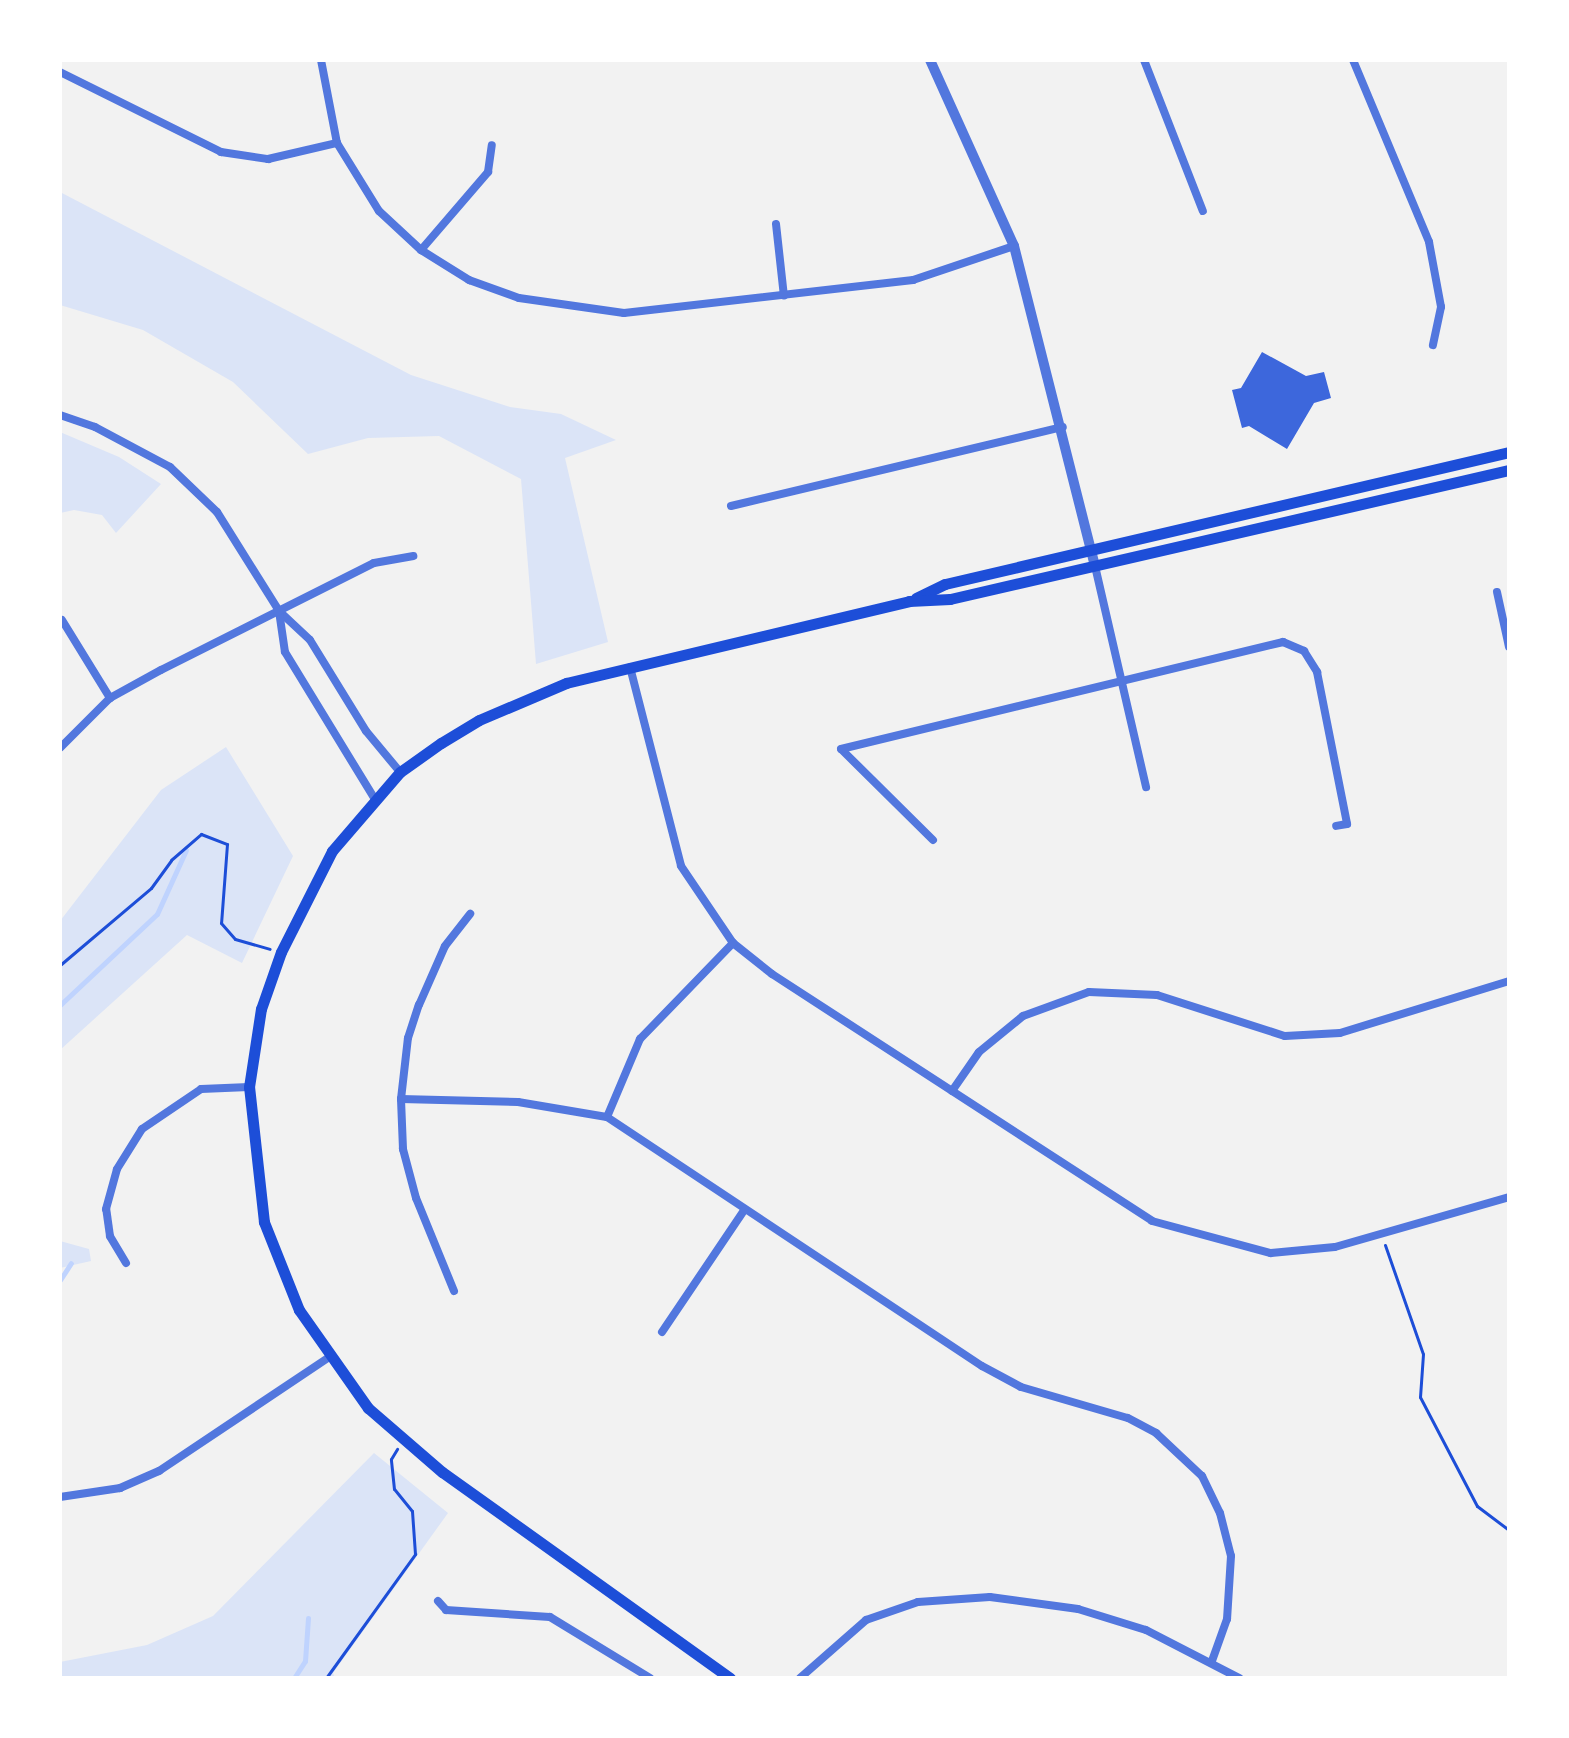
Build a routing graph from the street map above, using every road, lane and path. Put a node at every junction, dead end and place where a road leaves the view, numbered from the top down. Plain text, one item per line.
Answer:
1 (321, 60) edge
2 (930, 60) edge
3 (1144, 60) edge
4 (1353, 60) edge
5 (60, 72) edge
6 (337, 143) junction
7 (492, 145) dead end
8 (1203, 211) dead end
9 (776, 224) dead end
10 (1014, 246) junction
11 (421, 250) junction
12 (784, 296) junction
13 (1433, 345) dead end
14 (60, 415) edge
15 (1064, 427) junction
16 (1509, 452) edge
17 (1509, 470) edge
18 (731, 506) dead end
19 (1091, 549) junction
20 (413, 556) dead end
21 (1095, 566) junction
22 (1497, 592) dead end
23 (909, 601) junction
24 (279, 611) junction
25 (62, 620) dead end
26 (1509, 647) edge
27 (630, 667) junction
28 (1121, 681) junction
29 (110, 698) junction
30 (60, 748) edge
31 (400, 772) junction
32 (1146, 787) dead end
33 (374, 798) junction
34 (1336, 826) dead end
35 (933, 840) dead end
36 (470, 914) dead end
37 (733, 943) junction
38 (281, 952) junction
39 (60, 965) edge
40 (1509, 981) edge
41 (249, 1087) junction
42 (952, 1091) junction
43 (401, 1099) junction
44 (607, 1117) junction
45 (1509, 1197) edge
46 (745, 1209) junction
47 (1380, 1234) junction
48 (126, 1263) dead end
49 (454, 1291) dead end
50 (662, 1332) dead end
51 (329, 1357) junction
52 (404, 1439) junction
53 (60, 1497) edge
54 (1509, 1530) edge
55 (438, 1601) dead end
56 (1212, 1661) junction
57 (724, 1676) edge
58 (326, 1678) edge
59 (650, 1678) edge
60 (800, 1678) edge
61 (1239, 1678) edge

1 - 6 street
2 - 10 street
3 - 8 street
4 - 13 street
5 - 6 street
6 - 11 street
7 - 11 street
9 - 12 street
10 - 12 street
10 - 15 street
11 - 12 street
14 - 24 street
15 - 18 street
15 - 19 street
16 - 19 main road
17 - 21 main road
19 - 21 street
19 - 23 main road
20 - 24 street
21 - 23 main road
21 - 28 street
22 - 26 street
23 - 27 main road
24 - 29 street
24 - 31 street
24 - 33 street
25 - 29 street
27 - 31 main road
27 - 37 street
28 - 32 street
28 - 34 street
28 - 35 street
29 - 30 street
31 - 33 main road
33 - 38 main road
36 - 43 street
37 - 42 street
37 - 44 street
38 - 39 path
38 - 41 main road
40 - 42 street
41 - 48 street
41 - 51 main road
42 - 47 street
43 - 44 street
43 - 49 street
44 - 46 street
45 - 47 street
46 - 50 street
46 - 56 street
47 - 54 path
51 - 52 main road
51 - 53 street
52 - 57 main road
52 - 58 path
55 - 59 street
56 - 60 street
56 - 61 street

